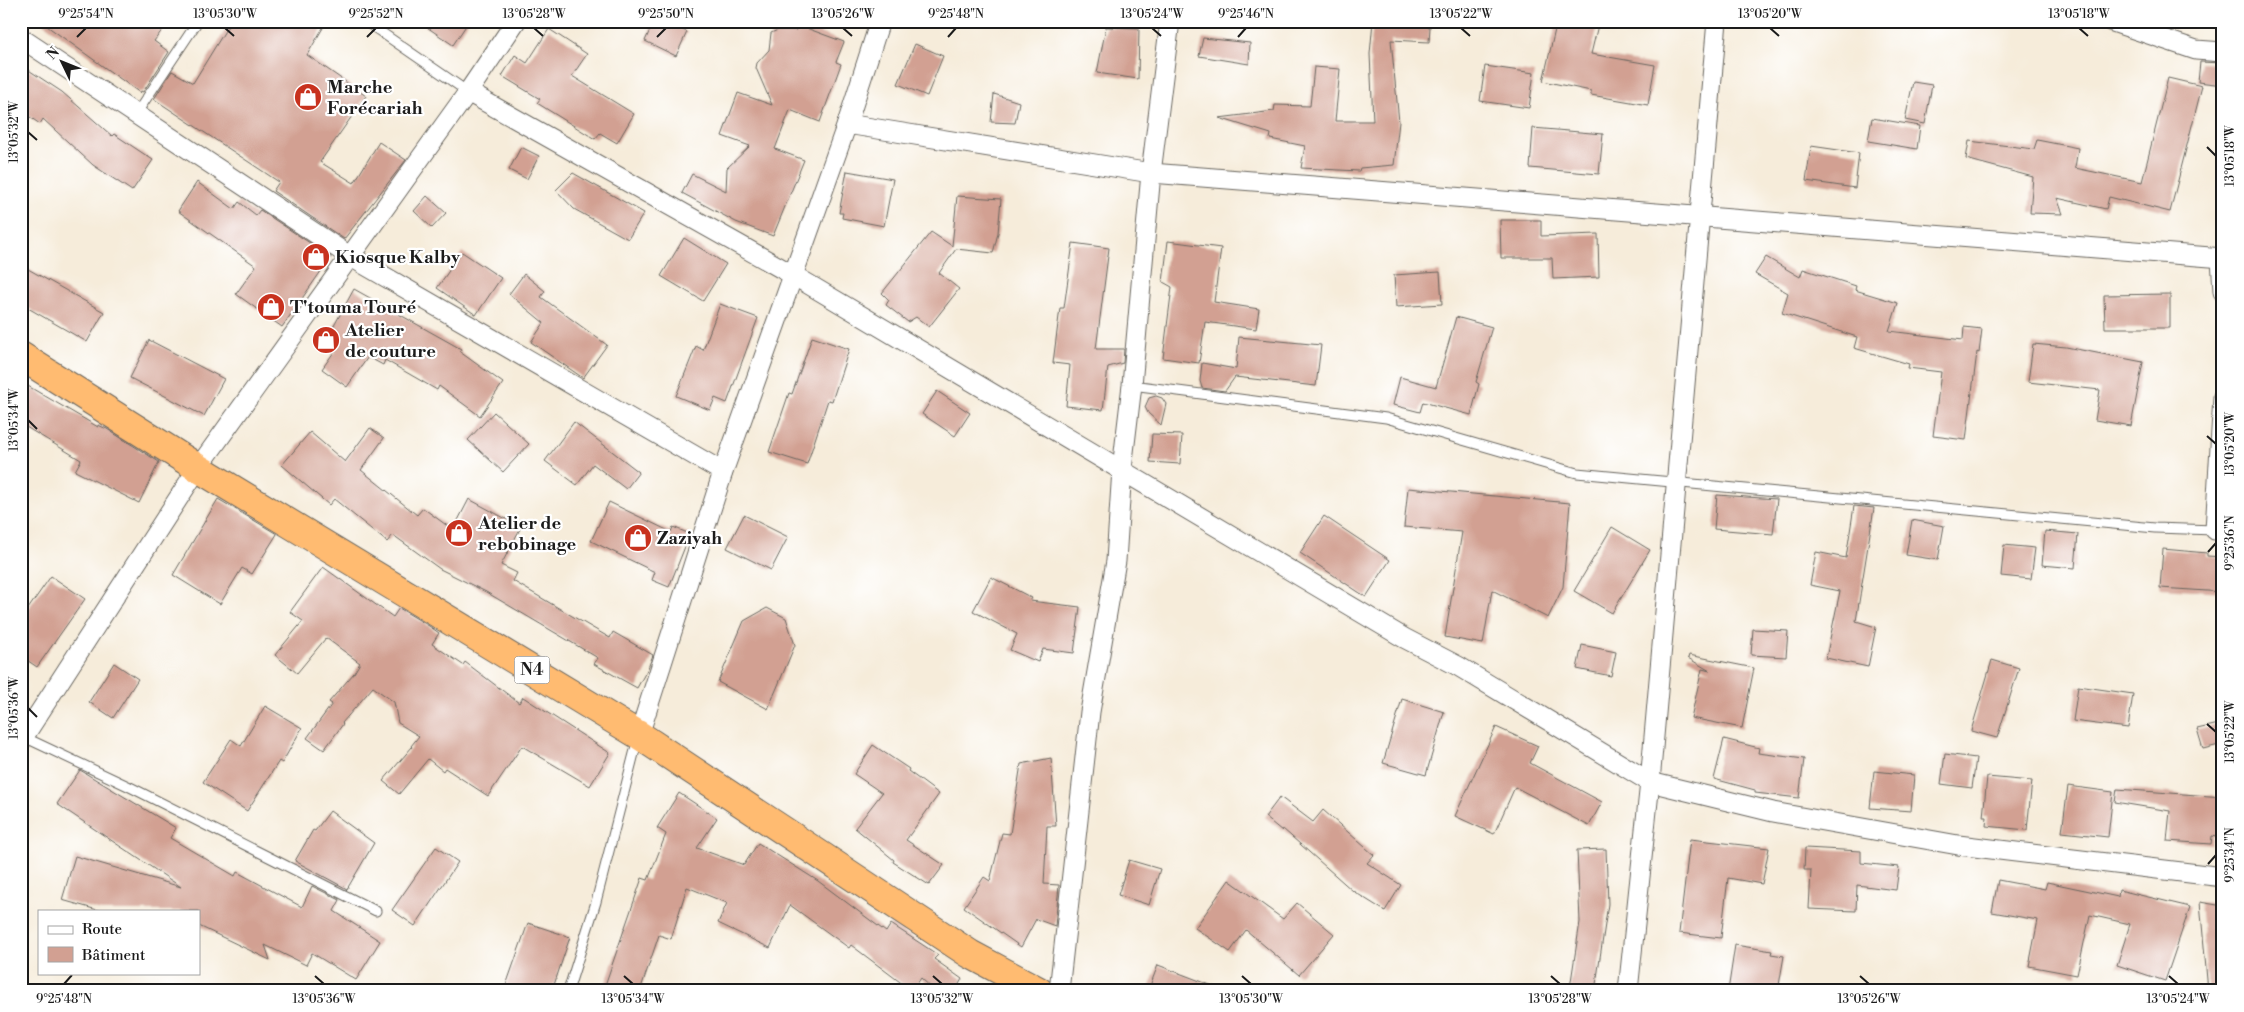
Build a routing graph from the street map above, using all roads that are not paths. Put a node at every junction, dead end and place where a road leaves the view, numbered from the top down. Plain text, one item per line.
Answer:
1 (198, 21) edge
2 (366, 21) edge
3 (516, 21) edge
4 (880, 21) edge
5 (1170, 21) edge
6 (1717, 21) edge
7 (2110, 21) edge
8 (21, 38) edge
9 (2223, 52) edge
10 (468, 92) junction
11 (136, 114) junction
12 (847, 124) junction
13 (1151, 173) junction
14 (1698, 215) junction
15 (351, 257) junction
16 (2222, 258) edge
17 (793, 275) junction
18 (2223, 292) edge
19 (21, 356) edge
20 (1132, 385) junction
21 (2223, 397) edge
22 (198, 468) junction
23 (1122, 469) junction
24 (723, 472) junction
25 (1677, 481) junction
26 (2219, 530) edge
27 (639, 735) junction
28 (22, 739) edge
29 (1650, 782) junction
30 (2223, 877) edge
31 (376, 911) dead end
32 (568, 991) edge
33 (1039, 991) edge
34 (1059, 991) edge
35 (1628, 991) edge

1 - 11 lane
2 - 10 lane
3 - 10 street
4 - 12 street
5 - 13 street
6 - 14 street
7 - 9 street
8 - 11 street
10 - 15 street
10 - 17 street
11 - 15 street
12 - 13 street
12 - 17 street
13 - 14 street
13 - 20 street
14 - 16 street
14 - 25 street
15 - 22 street
15 - 24 street
16 - 18 street
17 - 23 street
17 - 24 street
19 - 22 highway, N4
20 - 23 street
20 - 25 lane
21 - 26 street
22 - 27 highway, N4
22 - 28 street
23 - 29 street
23 - 34 street
24 - 27 street
25 - 26 lane
25 - 29 street
27 - 32 lane
27 - 33 highway, N4
28 - 31 lane
29 - 30 street
29 - 35 street

